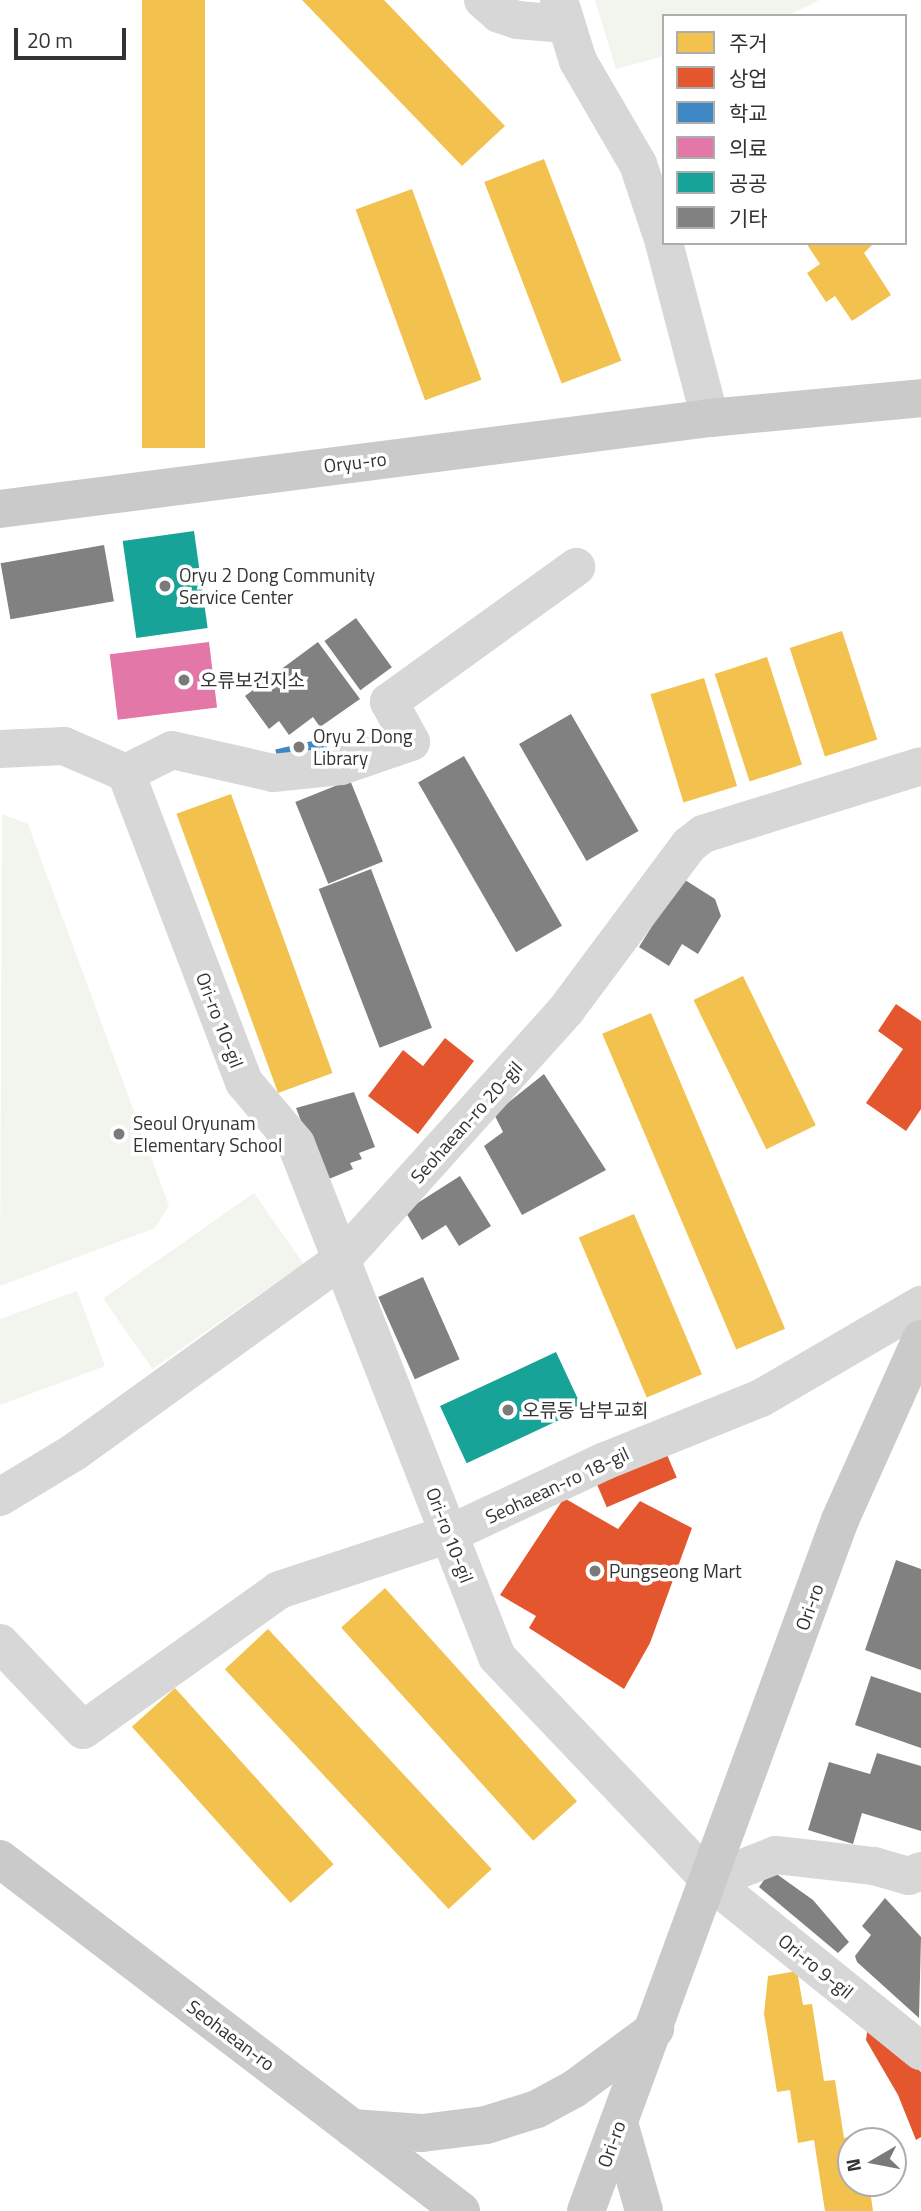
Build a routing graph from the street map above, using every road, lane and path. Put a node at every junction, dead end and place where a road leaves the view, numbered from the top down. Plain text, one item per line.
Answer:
1 (483, 0) edge
2 (562, 12) edge
3 (662, 237) edge
4 (665, 245) edge
5 (921, 398) edge
6 (710, 418) junction
7 (0, 509) edge
8 (576, 567) dead end
9 (0, 749) edge
10 (921, 766) edge
11 (125, 773) junction
12 (342, 1259) junction
13 (921, 1305) edge
14 (921, 1339) edge
15 (910, 1385) edge
16 (0, 1497) edge
17 (449, 1534) junction
18 (0, 1643) edge
19 (0, 1859) edge
20 (921, 1871) edge
21 (710, 1881) junction
22 (654, 2029) junction
23 (921, 2051) edge
24 (621, 2119) junction
25 (352, 2128) junction
26 (461, 2211) edge
27 (586, 2211) edge
28 (644, 2211) edge
29 (660, 2211) edge

1 - 2 street
2 - 3 street
4 - 6 street
5 - 6 main road, Oryu-ro
6 - 7 main road, Oryu-ro
8 - 11 street
9 - 11 street
10 - 12 street, Seohaean-ro 20-gil
11 - 12 street, Ori-ro 10-gil
12 - 16 street, Seohaean-ro 20-gil
12 - 17 street, Ori-ro 10-gil
13 - 17 street, Seohaean-ro 18-gil
14 - 15 main road, Ori-ro
15 - 21 main road, Ori-ro
17 - 18 street, Seohaean-ro 18-gil
17 - 21 street, Ori-ro 10-gil
19 - 25 main road, Seohaean-ro
20 - 21 street
21 - 22 main road, Ori-ro
21 - 23 street, Ori-ro 9-gil
22 - 24 main road, Ori-ro
22 - 25 main road
24 - 27 main road, Ori-ro
24 - 28 main road
24 - 29 street
25 - 26 main road, Seohaean-ro

